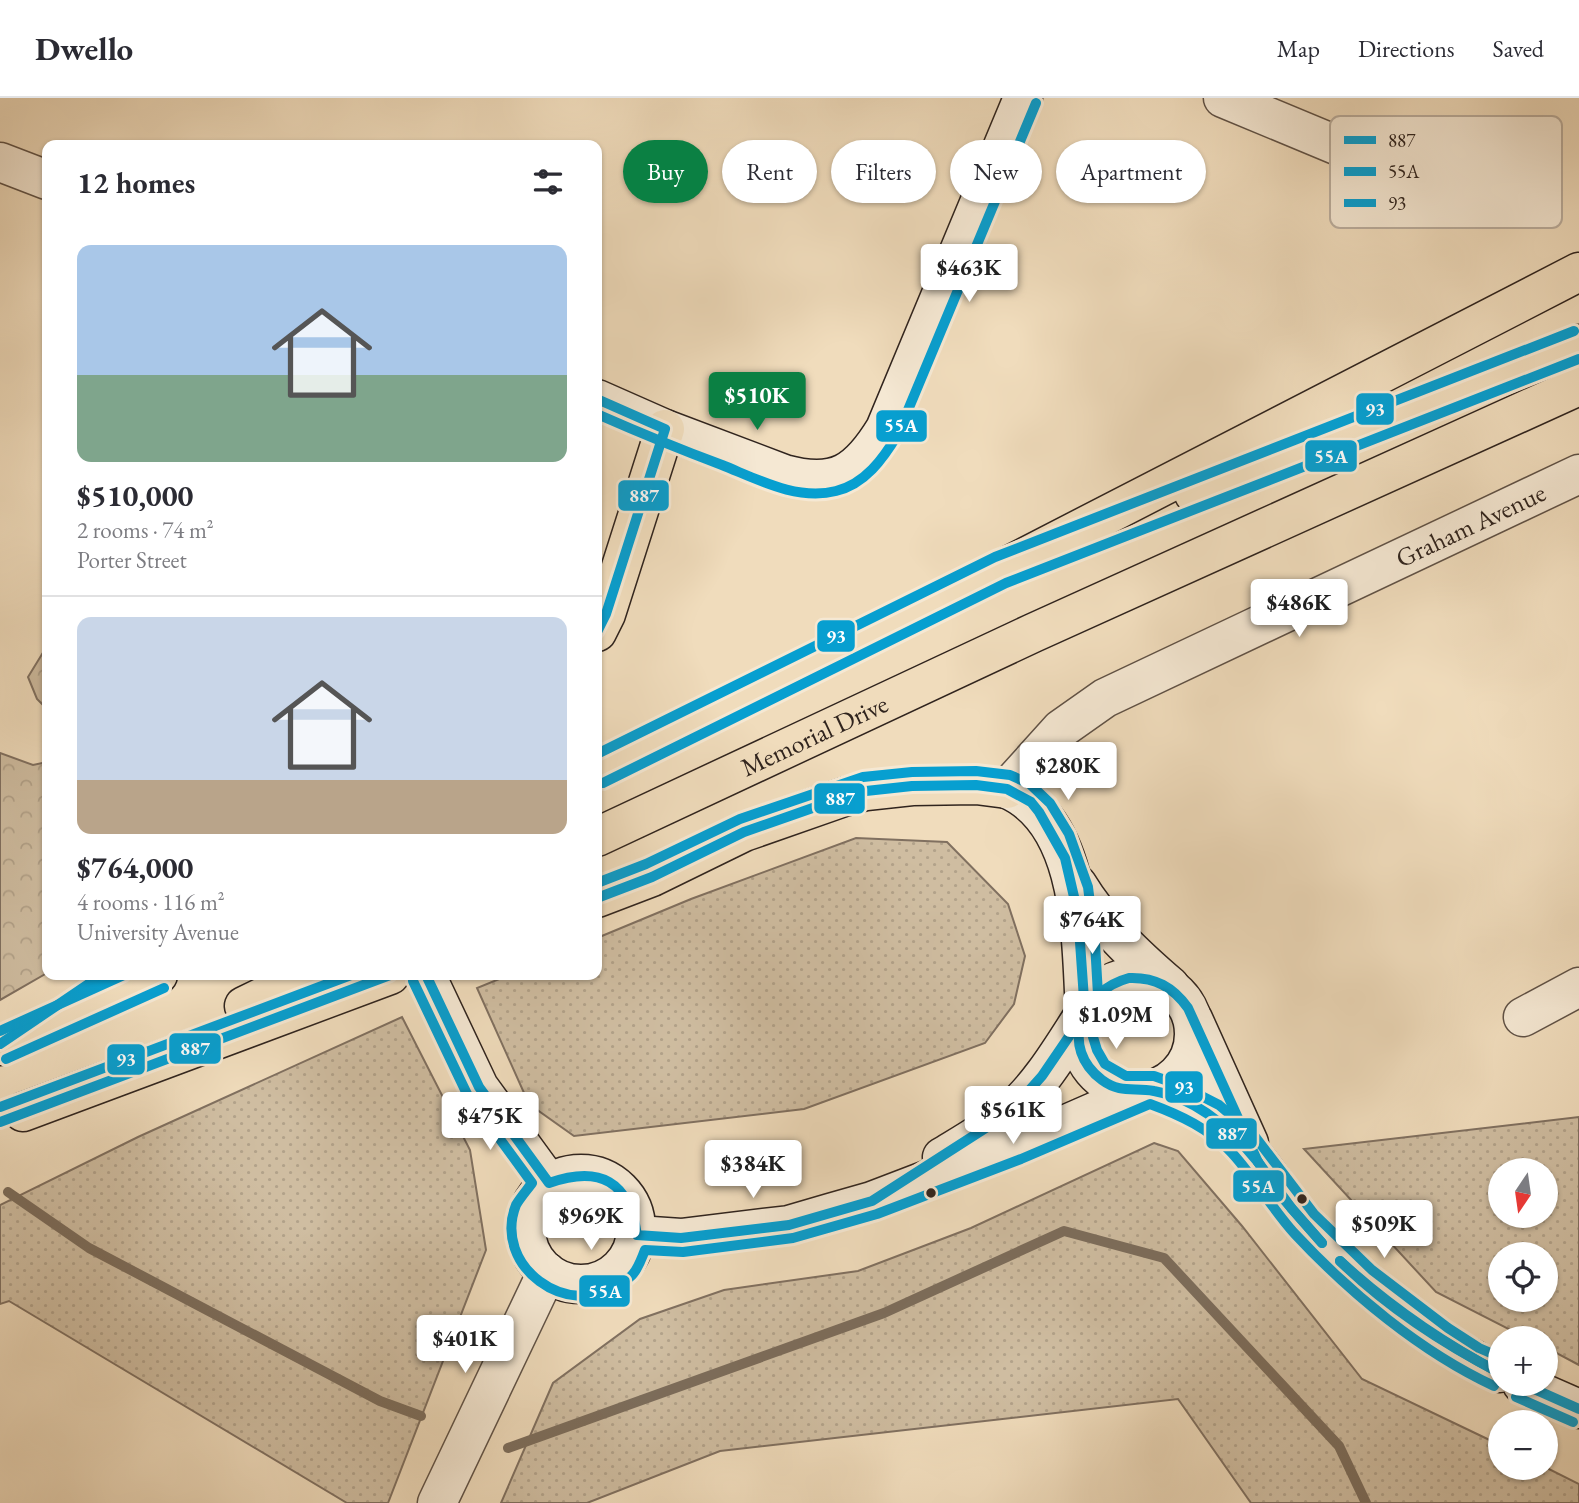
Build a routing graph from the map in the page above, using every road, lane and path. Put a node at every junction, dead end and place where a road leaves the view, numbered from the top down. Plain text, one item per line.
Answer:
1 (1023, 98) edge
2 (1223, 98) edge
3 (1330, 142) edge
4 (0, 162) edge
5 (42, 178) edge
6 (1579, 272) edge
7 (1579, 344) edge
8 (1579, 386) edge
9 (602, 401) edge
10 (665, 429) junction
11 (1579, 474) edge
12 (1000, 569) junction
13 (602, 622) edge
14 (602, 768) edge
15 (1007, 789) junction
16 (602, 835) edge
17 (1069, 870) junction
18 (602, 896) edge
19 (95, 980) edge
20 (147, 980) edge
21 (298, 980) edge
22 (377, 980) edge
23 (428, 980) edge
24 (1579, 987) edge
25 (1182, 1000) junction
26 (1084, 1014) junction
27 (1523, 1017) dead end
28 (0, 1045) edge
29 (1147, 1091) junction
30 (11, 1117) edge
31 (1257, 1160) junction
32 (549, 1183) junction
33 (872, 1201) junction
34 (637, 1235) junction
35 (547, 1272) junction
36 (1488, 1367) edge
37 (1549, 1396) edge
38 (1579, 1409) edge
39 (437, 1503) edge

1 - 10 main road
2 - 3 main road
4 - 5 main road
6 - 12 highway
7 - 12 highway
8 - 16 highway, Memorial Drive
9 - 10 main road
10 - 13 highway
11 - 15 main road, Graham Avenue
12 - 14 highway
15 - 17 main road
15 - 18 highway
17 - 25 main road
17 - 26 main road
19 - 28 highway
20 - 28 highway
21 - 30 highway
22 - 30 highway
23 - 32 main road
24 - 27 main road
25 - 26 main road
25 - 29 main road
25 - 31 main road
26 - 29 main road
26 - 33 main road
29 - 31 main road
29 - 33 main road
31 - 36 main road
32 - 34 main road
32 - 35 main road
33 - 34 main road
34 - 35 main road
35 - 39 main road
37 - 38 main road

